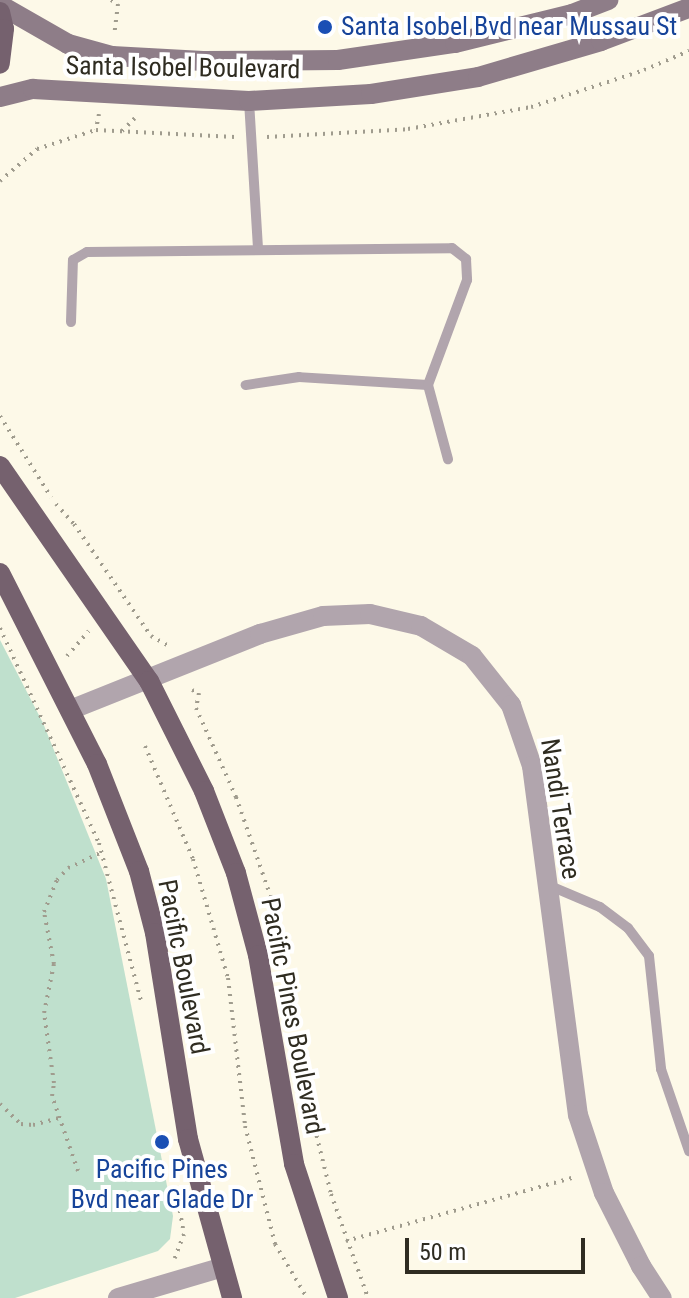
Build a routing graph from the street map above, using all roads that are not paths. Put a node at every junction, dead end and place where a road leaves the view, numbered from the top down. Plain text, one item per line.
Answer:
1 (608, 0) edge
2 (0, 5) edge
3 (689, 8) edge
4 (0, 12) edge
5 (0, 64) edge
6 (0, 97) edge
7 (249, 101) junction
8 (258, 248) junction
9 (71, 322) dead end
10 (246, 385) dead end
11 (428, 385) junction
12 (448, 459) dead end
13 (0, 466) edge
14 (0, 573) edge
15 (149, 681) junction
16 (70, 710) junction
17 (546, 884) junction
18 (689, 1151) edge
19 (223, 1267) junction
20 (118, 1298) edge
21 (232, 1298) edge
22 (338, 1298) edge
23 (662, 1298) edge

1 - 2 street, Santa Isobel Boulevard
3 - 7 street, Santa Isobel Boulevard
4 - 5 main road
6 - 7 street, Santa Isobel Boulevard
7 - 8 lane
8 - 9 lane
8 - 11 lane
10 - 11 lane
11 - 12 lane
13 - 15 main road, Pacific Pines Boulevard
14 - 16 main road, Pacific Boulevard
15 - 16 street, Nandi Terrace
15 - 17 street, Nandi Terrace
15 - 22 main road, Pacific Pines Boulevard
16 - 19 main road, Pacific Boulevard
17 - 18 lane
17 - 23 street, Nandi Terrace
19 - 20 street
19 - 21 main road, Pacific Boulevard

